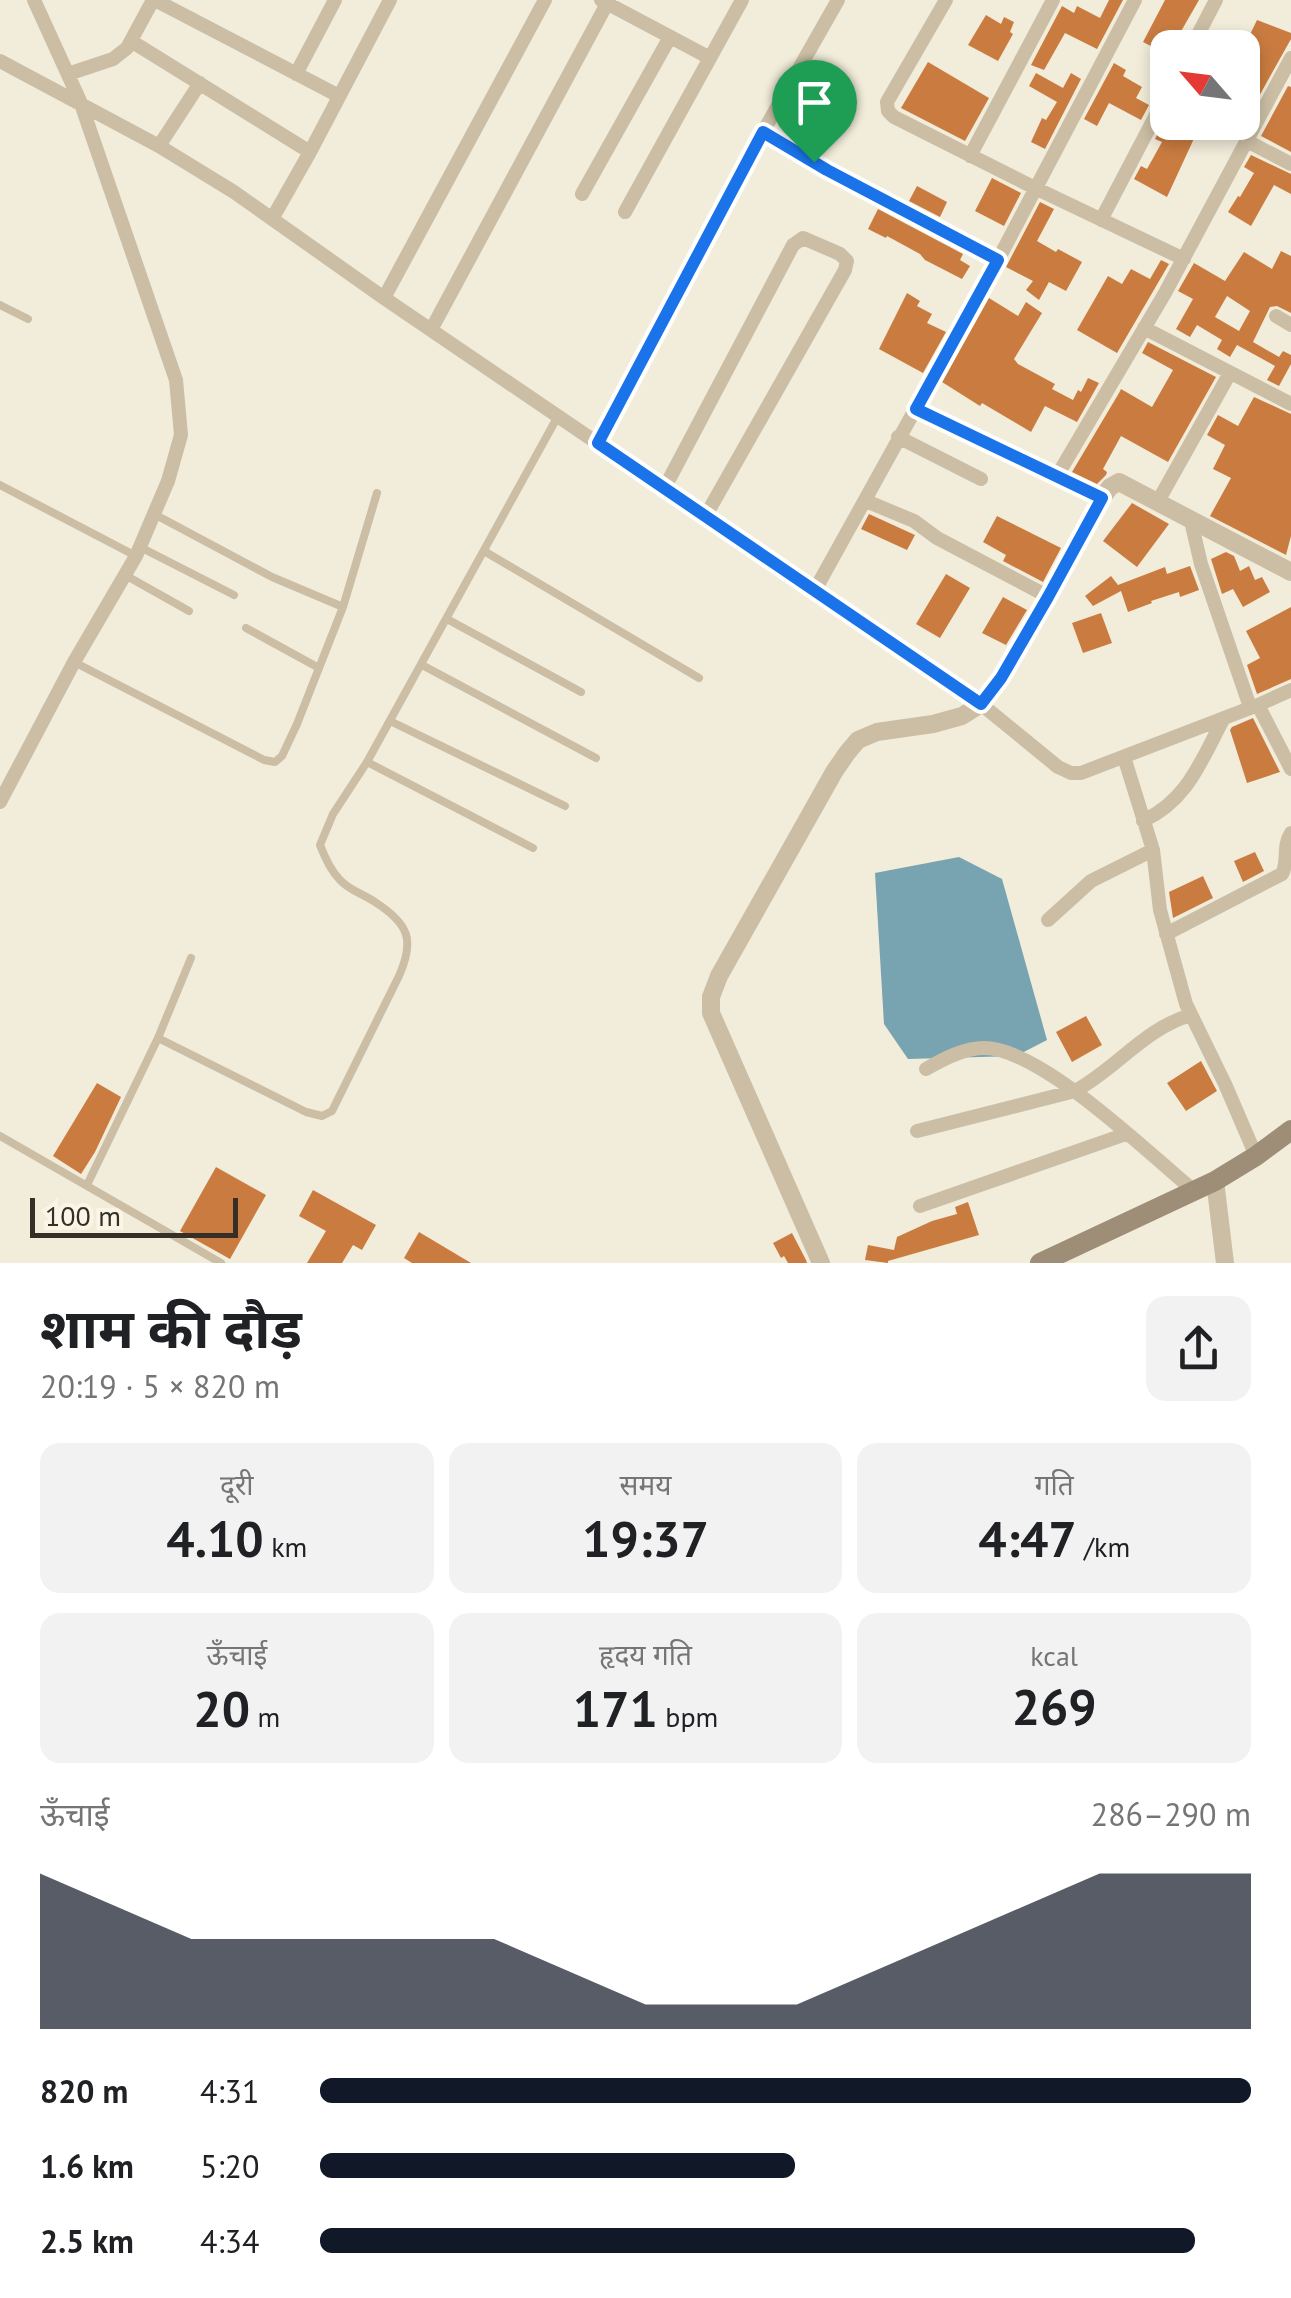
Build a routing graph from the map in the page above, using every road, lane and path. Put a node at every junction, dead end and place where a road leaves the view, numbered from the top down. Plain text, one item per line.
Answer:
1 (34, 0) edge
2 (154, 0) edge
3 (335, 0) edge
4 (390, 0) edge
5 (545, 0) edge
6 (742, 0) edge
7 (838, 0) edge
8 (946, 0) edge
9 (1053, 0) edge
10 (1135, 0) edge
11 (1216, 0) edge
12 (605, 1) edge
13 (1200, 30) edge
14 (670, 37) junction
15 (131, 41) junction
16 (710, 58) junction
17 (1291, 58) edge
18 (0, 60) edge
19 (68, 74) junction
20 (296, 74) junction
21 (200, 83) junction
22 (339, 96) junction
23 (80, 102) junction
24 (1150, 126) edge
25 (763, 132) junction
26 (1247, 141) junction
27 (159, 146) junction
28 (310, 152) junction
29 (970, 156) junction
30 (1291, 164) edge
31 (1036, 188) junction
32 (582, 194) dead end
33 (625, 212) dead end
34 (272, 219) junction
35 (1101, 220) junction
36 (1184, 259) junction
37 (998, 260) junction
38 (384, 298) junction
39 (0, 305) edge
40 (1276, 316) dead end
41 (28, 320) dead end
42 (1291, 325) edge
43 (1144, 328) junction
44 (432, 330) junction
45 (1230, 372) junction
46 (1291, 404) edge
47 (916, 409) junction
48 (558, 416) junction
49 (898, 438) junction
50 (598, 443) junction
51 (1058, 476) junction
52 (981, 479) dead end
53 (0, 485) edge
54 (664, 489) junction
55 (377, 493) dead end
56 (1102, 498) junction
57 (866, 500) junction
58 (1157, 503) junction
59 (154, 514) junction
60 (704, 518) junction
61 (1191, 521) junction
62 (138, 551) junction
63 (484, 551) junction
64 (1291, 572) edge
65 (124, 575) junction
66 (815, 590) junction
67 (234, 595) dead end
68 (1048, 597) junction
69 (343, 606) junction
70 (189, 611) dead end
71 (448, 619) junction
72 (246, 628) dead end
73 (74, 662) junction
74 (422, 665) junction
75 (319, 668) junction
76 (699, 678) dead end
77 (1291, 690) edge
78 (581, 692) dead end
79 (981, 704) junction
80 (1254, 706) junction
81 (1224, 718) junction
82 (390, 721) junction
83 (1124, 756) junction
84 (596, 758) dead end
85 (367, 762) junction
86 (1291, 770) edge
87 (0, 802) edge
88 (565, 806) dead end
89 (1144, 821) junction
90 (1291, 833) edge
91 (533, 848) dead end
92 (1153, 850) junction
93 (1048, 920) dead end
94 (1166, 934) junction
95 (191, 958) dead end
96 (1192, 1015) junction
97 (158, 1038) junction
98 (926, 1068) dead end
99 (1075, 1090) junction
100 (1291, 1130) edge
101 (917, 1131) dead end
102 (1126, 1134) junction
103 (0, 1136) edge
104 (1256, 1156) junction
105 (1215, 1181) junction
106 (87, 1185) junction
107 (1192, 1190) junction
108 (920, 1206) dead end
109 (221, 1263) edge
110 (821, 1263) edge
111 (1040, 1263) edge
112 (1224, 1263) edge

1 - 19 street
2 - 15 street
2 - 20 street
3 - 20 street
4 - 22 street
5 - 38 street
6 - 16 street
7 - 25 street
8 - 29 street
9 - 29 street
10 - 31 street
11 - 13 street
12 - 14 street
12 - 44 street
14 - 16 street
14 - 32 street
15 - 19 street
15 - 21 street
16 - 33 street
17 - 26 street
18 - 23 street
19 - 23 street
20 - 22 street
21 - 27 street
21 - 28 street
22 - 28 street
23 - 27 street
23 - 59 street
24 - 35 street
25 - 37 street
25 - 50 street
26 - 30 street
26 - 36 street
27 - 34 street
28 - 34 street
29 - 31 street
31 - 35 street
31 - 37 street
34 - 38 street
35 - 36 street
36 - 43 street
37 - 47 street
38 - 44 street
39 - 41 lane
40 - 42 street
43 - 45 street
43 - 51 street
44 - 48 street
45 - 46 street
45 - 58 street
47 - 49 street
47 - 51 street
48 - 50 street
48 - 63 lane
49 - 52 street
49 - 57 street
50 - 54 street
51 - 56 street
53 - 62 lane
54 - 60 street
54 - 60 street
55 - 69 lane
56 - 58 street
56 - 68 street
57 - 66 street
57 - 68 street
58 - 61 street
59 - 62 street
59 - 69 lane
60 - 66 street
61 - 64 street
61 - 80 street
62 - 65 street
62 - 67 lane
63 - 71 lane
63 - 76 lane
65 - 70 lane
65 - 73 street
66 - 79 street
68 - 79 street
69 - 75 lane
71 - 74 lane
71 - 78 lane
72 - 75 lane
73 - 75 lane
73 - 87 street
74 - 82 lane
74 - 84 lane
77 - 80 street
79 - 83 street
79 - 110 street
80 - 81 street
80 - 86 street
81 - 83 street
81 - 89 street
82 - 85 lane
82 - 88 lane
83 - 89 street
85 - 91 lane
85 - 97 lane
89 - 92 street
90 - 94 street
92 - 93 street
92 - 94 street
94 - 96 street
95 - 97 lane
96 - 99 street
96 - 104 street
97 - 106 lane
98 - 99 street
99 - 101 street
99 - 102 street
100 - 104 main road
102 - 107 street
102 - 108 street
103 - 106 lane
104 - 105 main road
105 - 107 main road
105 - 112 street
106 - 109 lane
107 - 111 main road

